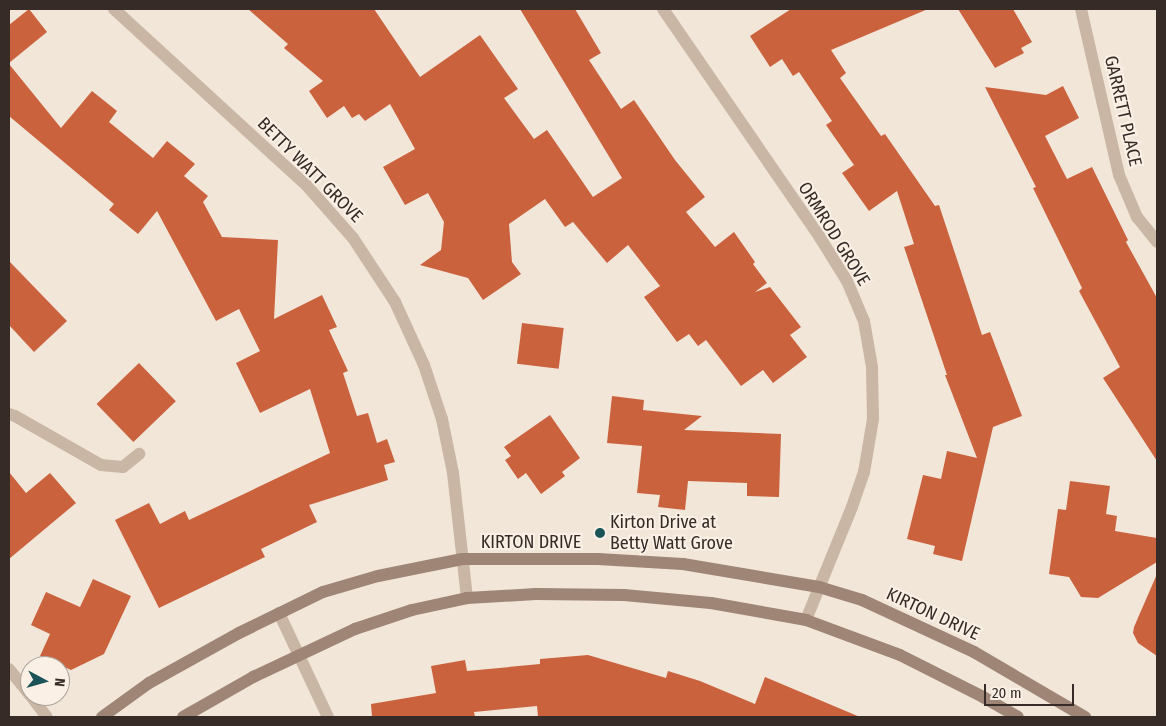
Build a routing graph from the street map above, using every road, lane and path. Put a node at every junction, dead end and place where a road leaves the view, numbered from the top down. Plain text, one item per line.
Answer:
1 (114, 9) edge
2 (663, 9) edge
3 (1082, 9) edge
4 (1157, 242) edge
5 (9, 414) edge
6 (139, 454) dead end
7 (462, 559) junction
8 (819, 587) junction
9 (466, 598) junction
10 (279, 614) junction
11 (806, 620) junction
12 (299, 655) junction
13 (9, 669) edge
14 (20, 683) edge
15 (38, 706) edge
16 (47, 717) edge
17 (102, 717) edge
18 (183, 717) edge
19 (328, 717) edge
20 (1018, 717) edge
21 (1085, 717) edge

1 - 7 street, BETTY WATT GROVE
2 - 8 street, ORMROD GROVE
3 - 4 street, GARRETT PLACE
5 - 6 street
7 - 8 street, KIRTON DRIVE
7 - 9 street, BETTY WATT GROVE
7 - 10 street, KIRTON DRIVE
8 - 11 street, ORMROD GROVE
8 - 21 street, KIRTON DRIVE
9 - 11 street
9 - 12 street
10 - 12 street
10 - 17 street, KIRTON DRIVE
11 - 20 street
12 - 18 street
12 - 19 street
13 - 14 street
15 - 16 street

